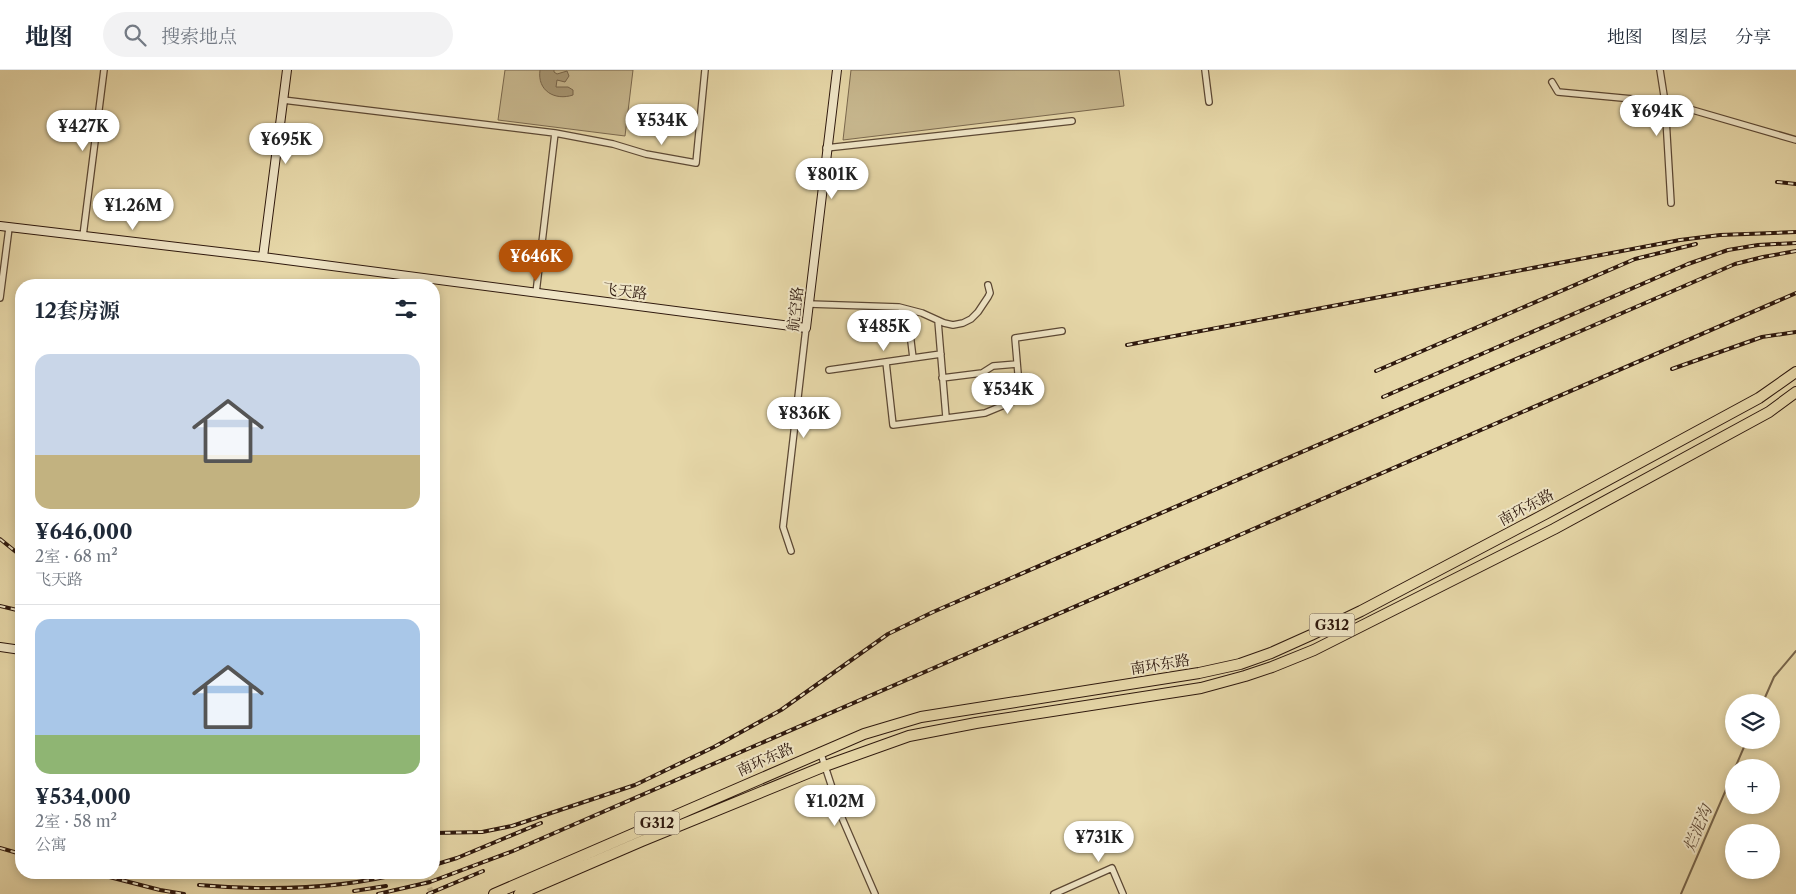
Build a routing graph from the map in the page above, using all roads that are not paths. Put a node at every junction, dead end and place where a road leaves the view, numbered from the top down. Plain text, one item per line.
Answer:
1 (104, 70) edge
2 (287, 70) edge
3 (705, 70) edge
4 (837, 70) edge
5 (1205, 70) edge
6 (1660, 70) edge
7 (1552, 82) dead end
8 (283, 100) junction
9 (1209, 102) dead end
10 (1665, 102) junction
11 (1072, 121) dead end
12 (555, 133) junction
13 (1796, 140) edge
14 (826, 148) junction
15 (1671, 203) dead end
16 (0, 226) edge
17 (9, 228) junction
18 (83, 236) junction
19 (263, 257) junction
20 (430, 279) edge
21 (440, 280) edge
22 (988, 284) dead end
23 (536, 293) junction
24 (0, 298) edge
25 (809, 304) junction
26 (938, 320) junction
27 (909, 325) dead end
28 (806, 328) junction
29 (1062, 331) dead end
30 (941, 354) junction
31 (913, 358) junction
32 (886, 362) junction
33 (1017, 364) junction
34 (829, 370) dead end
35 (1796, 372) edge
36 (942, 378) junction
37 (1796, 392) edge
38 (946, 418) junction
39 (1545, 514) junction
40 (1554, 529) junction
41 (791, 551) dead end
42 (0, 647) edge
43 (15, 649) edge
44 (820, 751) junction
45 (825, 766) junction
46 (494, 894) edge
47 (519, 894) edge
48 (875, 894) edge
49 (1054, 894) edge
50 (1123, 894) edge

1 - 18 street
2 - 8 street
3 - 12 street
4 - 14 street, 航空路
5 - 9 street
6 - 10 street
7 - 10 street
8 - 12 street
8 - 19 street
10 - 13 street
10 - 15 street
11 - 14 street
12 - 23 street
14 - 25 street, 航空路
16 - 17 street, 飞天路
17 - 18 street, 飞天路
17 - 24 street
18 - 19 street, 飞天路
19 - 20 street, 飞天路
21 - 23 street, 飞天路
22 - 26 street
23 - 28 street, 飞天路
25 - 26 street
25 - 28 street, 航空路
26 - 30 street
27 - 31 street
28 - 41 street, 航空路
29 - 33 street
30 - 31 street
30 - 36 street
31 - 32 street
32 - 34 street
32 - 38 street
33 - 36 street
33 - 38 street
35 - 39 highway, 南环东路 / G312
36 - 38 street
37 - 40 highway, 南环东路 / G312
39 - 40 highway
39 - 44 highway, 南环东路 / G312
40 - 45 highway, 南环东路 / G312
42 - 43 street
44 - 45 street
44 - 46 highway, 南环东路 / G312
45 - 47 highway, 南环东路 / G312
45 - 48 street
49 - 50 street

